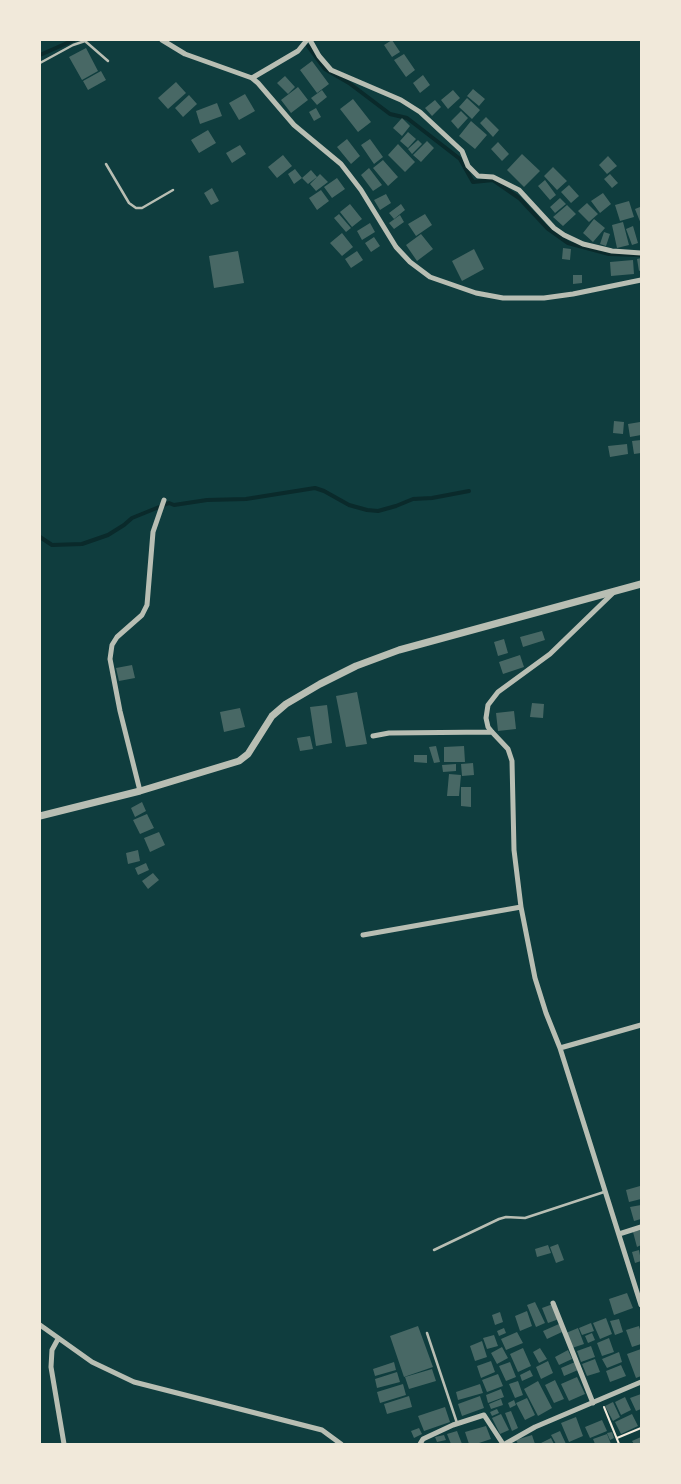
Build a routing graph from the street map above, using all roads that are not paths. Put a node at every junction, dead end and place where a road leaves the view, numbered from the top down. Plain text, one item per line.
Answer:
1 (162, 40) edge
2 (308, 40) edge
3 (108, 60) dead end
4 (40, 63) edge
5 (252, 78) junction
6 (106, 164) dead end
7 (173, 190) dead end
8 (641, 253) edge
9 (641, 280) edge
10 (164, 500) dead end
11 (641, 584) edge
12 (614, 592) junction
13 (492, 732) junction
14 (373, 736) dead end
15 (140, 791) junction
16 (40, 816) edge
17 (521, 907) junction
18 (363, 934) dead end
19 (641, 1025) edge
20 (560, 1048) junction
21 (606, 1192) junction
22 (641, 1227) edge
23 (619, 1234) junction
24 (434, 1250) dead end
25 (553, 1302) dead end
26 (641, 1305) edge
27 (40, 1325) edge
28 (427, 1332) dead end
29 (58, 1339) junction
30 (641, 1382) edge
31 (594, 1402) junction
32 (457, 1423) junction
33 (64, 1444) edge
34 (341, 1444) edge
35 (420, 1444) edge
36 (504, 1444) edge

1 - 5 street
2 - 5 street
2 - 8 street
3 - 4 lane
5 - 9 street
6 - 7 lane
10 - 15 street
11 - 12 street
12 - 13 street
12 - 15 street
13 - 14 street
13 - 17 street
15 - 16 street
17 - 18 street
17 - 20 street
19 - 20 street
20 - 21 street
21 - 23 street
21 - 24 lane
22 - 23 street
23 - 26 street
25 - 31 street
27 - 29 street
28 - 32 lane
29 - 33 street
29 - 34 street
30 - 31 street
31 - 36 street
32 - 35 street
32 - 36 street

